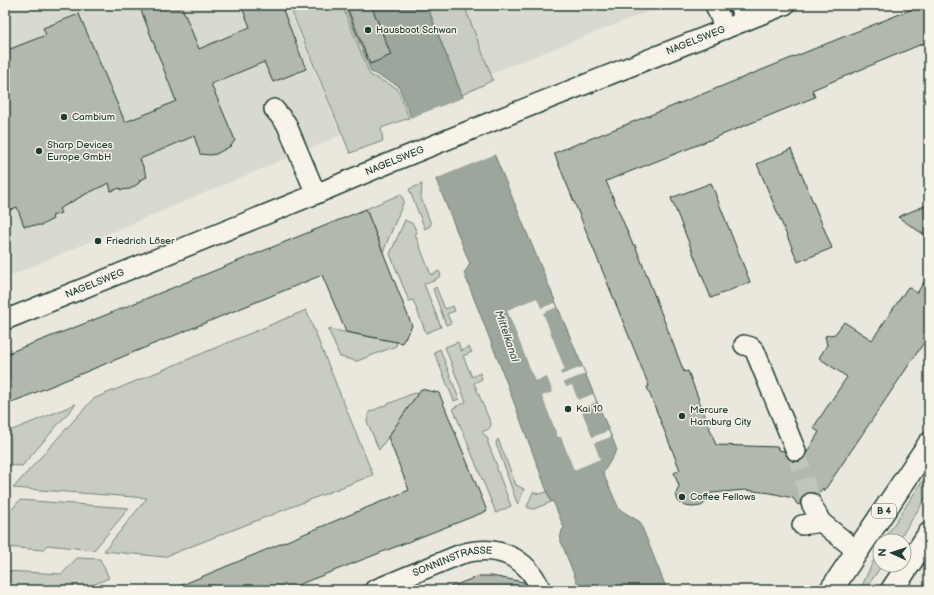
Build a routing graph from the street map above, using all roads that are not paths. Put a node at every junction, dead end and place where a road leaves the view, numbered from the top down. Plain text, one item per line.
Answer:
1 (715, 5) edge
2 (785, 5) edge
3 (742, 13) edge
4 (725, 29) junction
5 (274, 108) dead end
6 (316, 194) junction
7 (5, 320) edge
8 (744, 345) dead end
9 (929, 444) edge
10 (796, 451) tunnel mouth
11 (811, 504) tunnel mouth
12 (821, 522) junction
13 (802, 525) dead end
14 (929, 534) edge
15 (857, 551) junction
16 (836, 586) edge
17 (374, 590) edge
18 (541, 590) edge
19 (892, 590) edge

1 - 4 street
2 - 3 street, NAGELSWEG
3 - 4 street, NAGELSWEG
4 - 6 street, NAGELSWEG
5 - 6 street
6 - 7 street, NAGELSWEG
8 - 10 street
9 - 15 main road, B 4
11 - 12 street
12 - 13 street
12 - 15 street
14 - 19 main road
15 - 16 main road, B 4
17 - 18 street, SONNINSTRASSE

